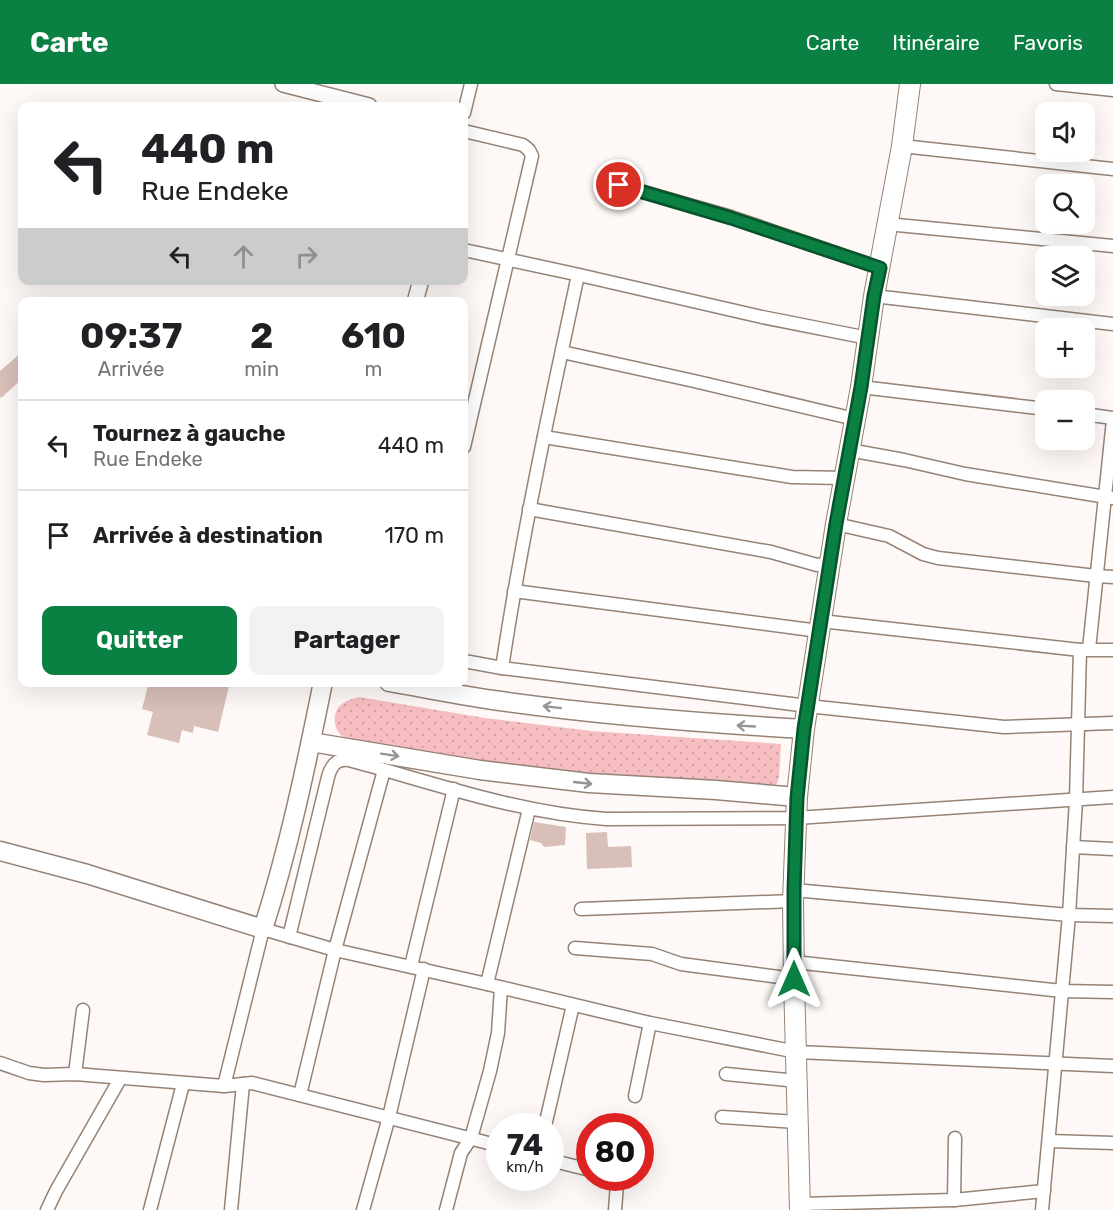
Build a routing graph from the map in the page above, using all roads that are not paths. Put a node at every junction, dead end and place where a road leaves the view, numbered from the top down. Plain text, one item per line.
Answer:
1 (283, 84) edge
2 (471, 84) edge
3 (910, 84) edge
4 (1056, 84) edge
5 (1113, 90) edge
6 (353, 102) edge
7 (467, 102) edge
8 (468, 132) edge
9 (902, 146) junction
10 (1113, 170) edge
11 (619, 185) dead end
12 (887, 224) junction
13 (1113, 246) edge
14 (468, 251) edge
15 (509, 259) junction
16 (880, 268) junction
17 (578, 275) junction
18 (874, 296) junction
19 (1113, 324) edge
20 (868, 338) junction
21 (562, 351) junction
22 (861, 387) junction
23 (1035, 408) edge
24 (1095, 416) edge
25 (1113, 418) edge
26 (855, 419) junction
27 (468, 430) edge
28 (544, 437) junction
29 (849, 450) junction
30 (844, 478) junction
31 (1109, 498) edge
32 (530, 508) junction
33 (836, 524) junction
34 (831, 563) junction
35 (1096, 576) junction
36 (1113, 577) edge
37 (514, 591) junction
38 (820, 626) junction
39 (1084, 650) junction
40 (1113, 650) edge
41 (468, 662) edge
42 (502, 668) junction
43 (322, 687) edge
44 (418, 687) edge
45 (808, 706) junction
46 (1113, 723) edge
47 (1078, 724) junction
48 (804, 729) junction
49 (311, 742) junction
50 (384, 770) junction
51 (454, 789) junction
52 (1113, 796) edge
53 (797, 798) junction
54 (1076, 800) junction
55 (529, 809) junction
56 (796, 818) junction
57 (1073, 847) junction
58 (1113, 849) edge
59 (0, 851) edge
60 (794, 895) junction
61 (581, 909) dead end
62 (1070, 915) junction
63 (1113, 916) edge
64 (263, 929) junction
65 (289, 937) junction
66 (575, 948) dead end
67 (335, 950) junction
68 (411, 966) junction
69 (424, 969) junction
70 (794, 970) junction
71 (487, 984) junction
72 (501, 988) junction
73 (1062, 991) junction
74 (1113, 992) edge
75 (573, 1005) junction
76 (83, 1010) dead end
77 (650, 1023) junction
78 (797, 1052) junction
79 (0, 1063) edge
80 (1057, 1064) junction
81 (1113, 1066) edge
82 (75, 1074) junction
83 (726, 1074) dead end
84 (120, 1078) junction
85 (797, 1081) junction
86 (183, 1083) junction
87 (243, 1084) junction
88 (224, 1086) junction
89 (300, 1095) junction
90 (635, 1096) dead end
91 (548, 1113) edge
92 (389, 1117) junction
93 (722, 1117) dead end
94 (797, 1122) junction
95 (471, 1138) junction
96 (955, 1138) dead end
97 (1049, 1141) junction
98 (486, 1142) edge
99 (1113, 1143) edge
100 (616, 1191) edge
101 (1044, 1191) junction
102 (954, 1200) junction
103 (800, 1207) edge
104 (47, 1210) edge
105 (150, 1210) edge
106 (231, 1210) edge
107 (363, 1210) edge
108 (446, 1210) edge
109 (615, 1210) edge
110 (1042, 1210) edge

1 - 6 street
2 - 7 street
3 - 9 highway
4 - 5 street
8 - 15 street
9 - 10 street
9 - 12 highway
11 - 16 street
12 - 13 street
12 - 16 highway
14 - 15 street
15 - 17 street
15 - 27 street
16 - 18 highway
17 - 20 street
17 - 21 street
18 - 19 street
18 - 20 highway
20 - 22 highway
21 - 26 street
21 - 28 street
22 - 23 street
22 - 26 highway
24 - 25 street
25 - 31 street
26 - 29 highway
28 - 30 street
28 - 32 street
29 - 30 highway
29 - 31 street
30 - 33 highway
31 - 35 street
32 - 34 street
32 - 37 street
33 - 34 highway
33 - 35 street
34 - 38 highway
35 - 36 street
35 - 39 street
37 - 38 street
37 - 42 street
38 - 39 street
38 - 45 highway
39 - 40 street
39 - 47 street
41 - 42 street
42 - 45 street
43 - 49 main road
48 -> 44 main road
45 - 47 street
45 - 48 highway
46 - 47 street
47 - 54 street
48 - 53 highway
49 -> 53 main road
49 - 64 main road
50 - 51 street
50 - 65 street
50 - 67 street
51 - 55 street
51 - 68 street
52 - 54 street
53 - 56 highway
54 - 56 street
54 - 57 street
55 - 56 street
55 - 71 street
56 - 60 highway
57 - 58 street
57 - 62 street
59 - 64 main road
60 - 61 street
60 - 62 street
60 - 70 highway
62 - 63 street
62 - 73 street
64 - 65 street
64 - 88 street
65 - 67 street
66 - 70 street
67 - 68 street
67 - 89 street
68 - 69 street
69 - 71 street
69 - 92 street
70 - 73 street
70 - 78 highway
71 - 72 street
72 - 75 street
72 - 95 street
73 - 74 street
73 - 80 street
75 - 77 street
75 - 91 street
76 - 82 street
77 - 78 street
77 - 90 street
78 - 80 street
78 - 85 highway
79 - 82 street
80 - 81 street
80 - 97 street
82 - 84 street
83 - 85 street
84 - 86 street
84 - 104 street
85 - 94 highway
86 - 88 street
86 - 105 street
87 - 88 street
87 - 89 street
87 - 106 street
89 - 92 street
92 - 95 street
92 - 107 street
93 - 94 street
94 - 103 highway
95 - 98 street
95 - 108 street
96 - 102 street
97 - 99 street
97 - 101 street
100 - 109 street
101 - 102 street
101 - 110 street
102 - 103 street

